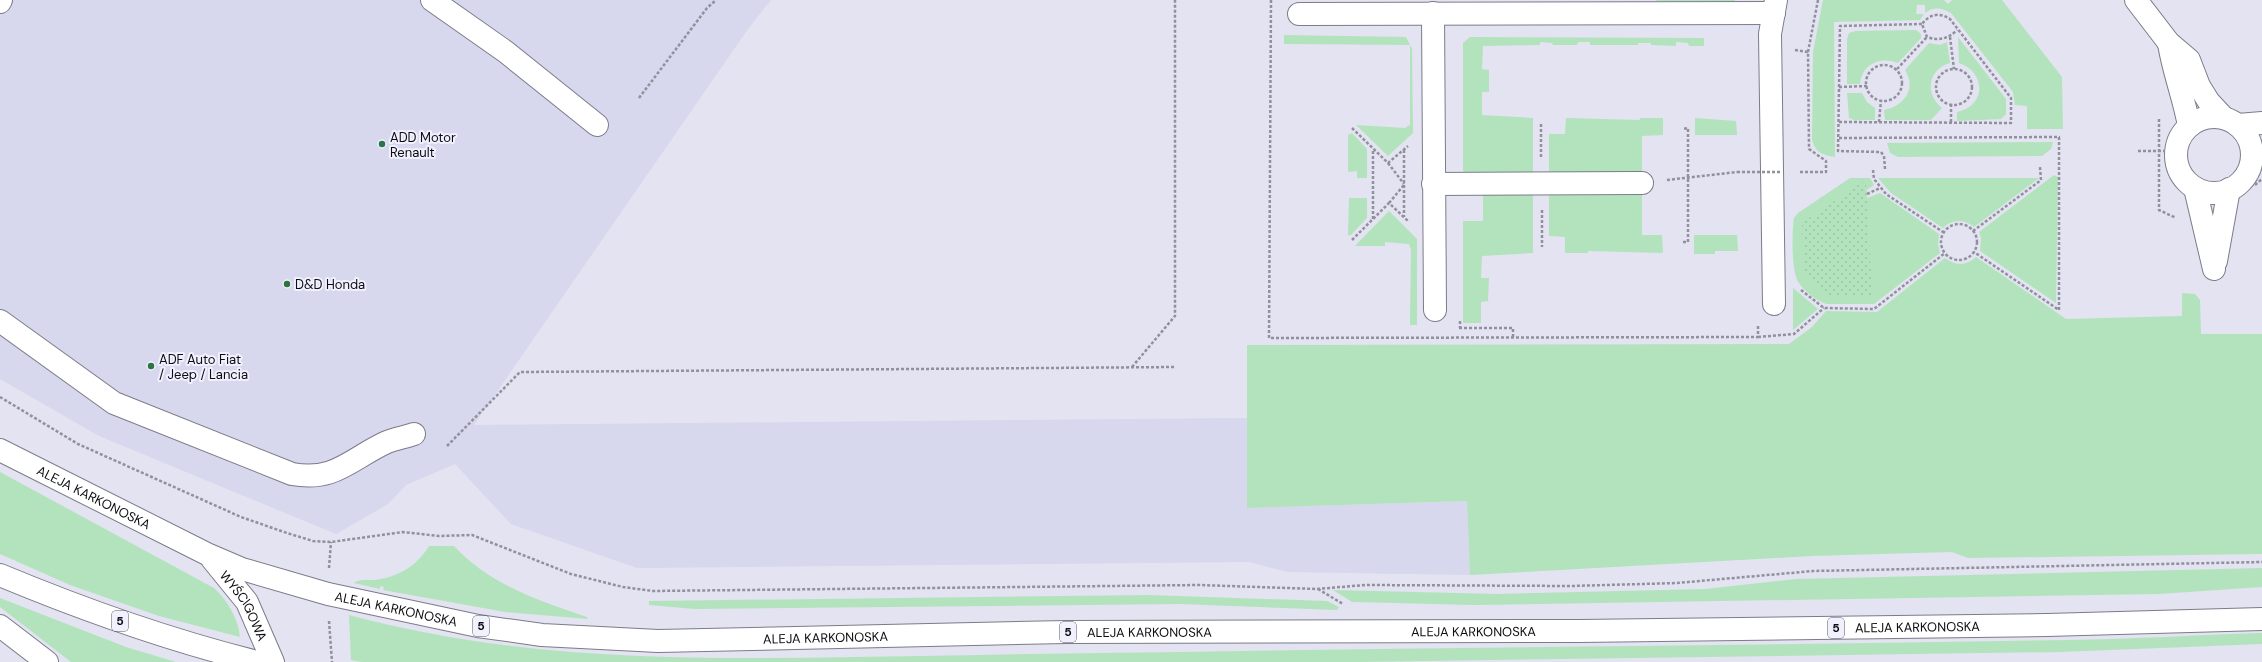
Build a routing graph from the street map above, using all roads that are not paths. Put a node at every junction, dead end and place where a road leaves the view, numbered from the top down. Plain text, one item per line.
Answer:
1 (432, 0) edge
2 (2136, 0) edge
3 (1775, 7) edge
4 (1433, 13) junction
5 (1299, 14) dead end
6 (2169, 43) junction
7 (2231, 121) junction
8 (2262, 123) edge
9 (597, 125) dead end
10 (2189, 126) junction
11 (2257, 157) edge
12 (1642, 183) road end
13 (1434, 184) junction
14 (2195, 188) junction
15 (2229, 189) junction
16 (1774, 304) dead end
17 (1435, 310) dead end
18 (0, 321) edge
19 (414, 434) dead end
20 (0, 450) edge
21 (207, 554) junction
22 (0, 575) edge
23 (2262, 619) edge
24 (0, 626) edge
25 (47, 662) edge
26 (257, 662) edge
27 (273, 662) edge

1 - 9 main road
2 - 6 main road
3 - 4 main road
3 - 16 main road
4 - 5 main road
4 - 13 main road
6 - 7 main road
6 - 10 main road
7 - 8 main road
7 - 10 main road
7 - 11 main road
10 - 14 main road
11 - 15 main road
12 - 13 main road
13 - 17 main road
14 - 15 main road
14 - 15 main road
18 - 19 main road
20 - 21 main road, ALEJA KARKONOSKA / 5
21 - 23 main road, ALEJA KARKONOSKA / 5
21 - 27 main road, WYŚCIGOWA
22 - 26 main road, 5
24 - 25 main road

